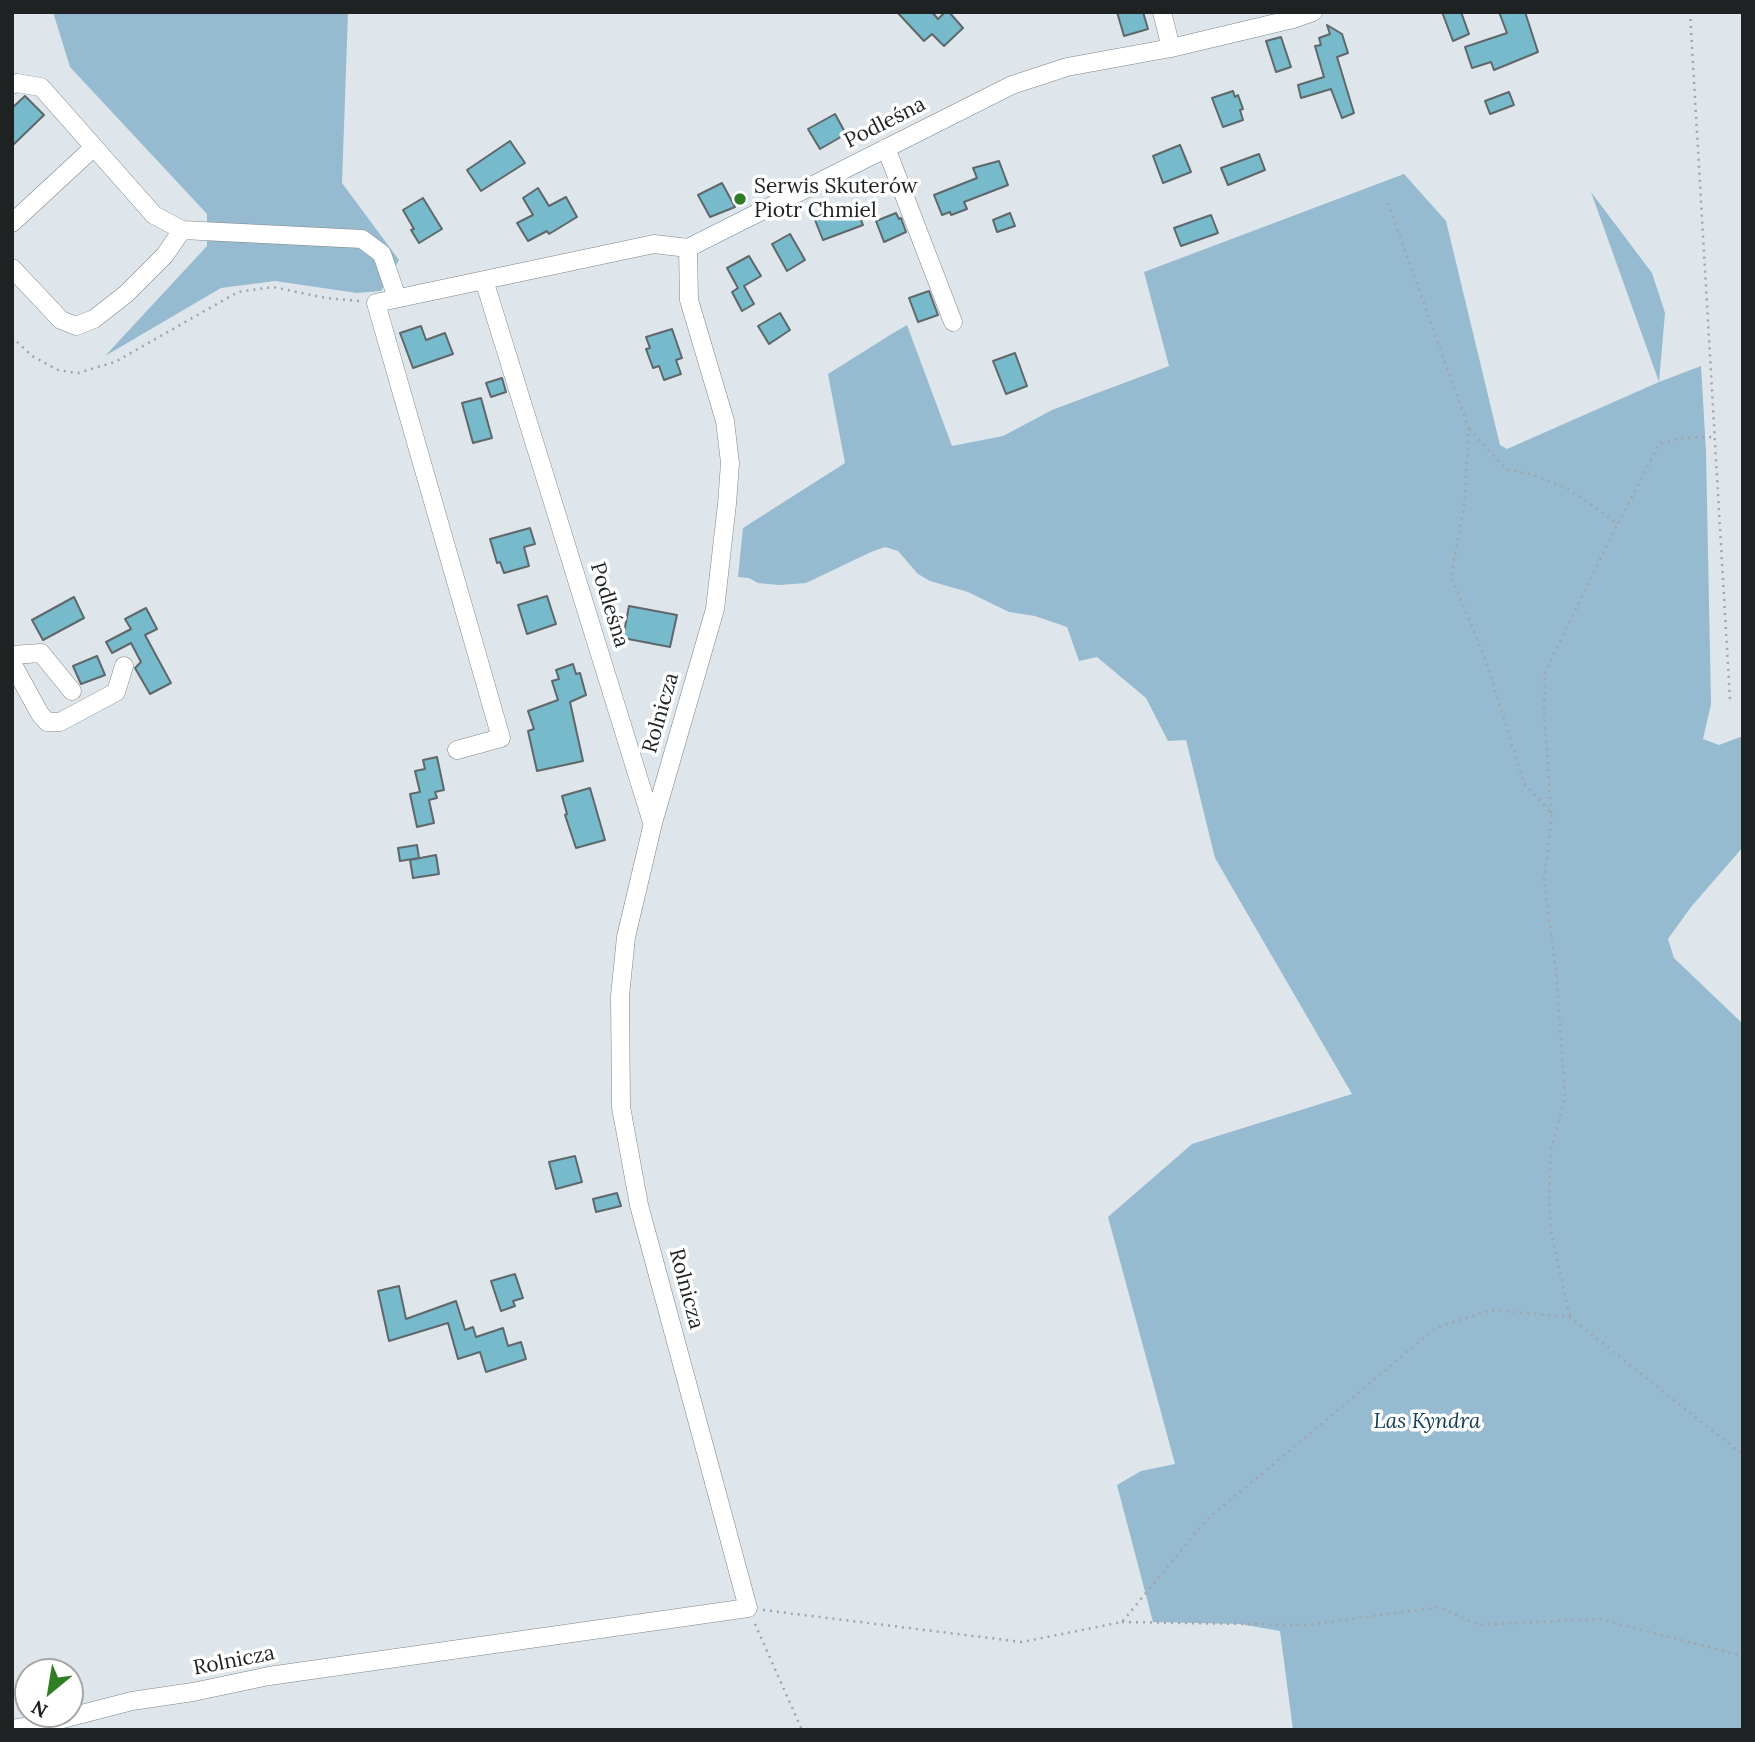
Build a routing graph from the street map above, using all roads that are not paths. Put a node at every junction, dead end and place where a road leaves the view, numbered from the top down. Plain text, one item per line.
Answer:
1 (1162, 12) edge
2 (1313, 12) edge
3 (1171, 48) junction
4 (12, 85) edge
5 (93, 148) junction
6 (887, 148) junction
7 (12, 223) edge
8 (182, 230) junction
9 (688, 248) junction
10 (12, 268) edge
11 (484, 281) junction
12 (397, 298) junction
13 (953, 322) dead end
14 (12, 655) edge
15 (12, 663) edge
16 (124, 666) dead end
17 (72, 691) dead end
18 (457, 750) dead end
19 (653, 823) junction
20 (12, 1729) edge

1 - 3 street
2 - 3 street, Podleśna
3 - 6 street, Podleśna
4 - 5 street
5 - 7 street
5 - 8 street
6 - 9 street, Podleśna
6 - 13 street
8 - 10 street
8 - 12 street
9 - 11 street
9 - 19 street, Rolnicza
11 - 12 street
11 - 19 street, Podleśna
12 - 18 street
14 - 17 street
15 - 16 street
19 - 20 street, Rolnicza

